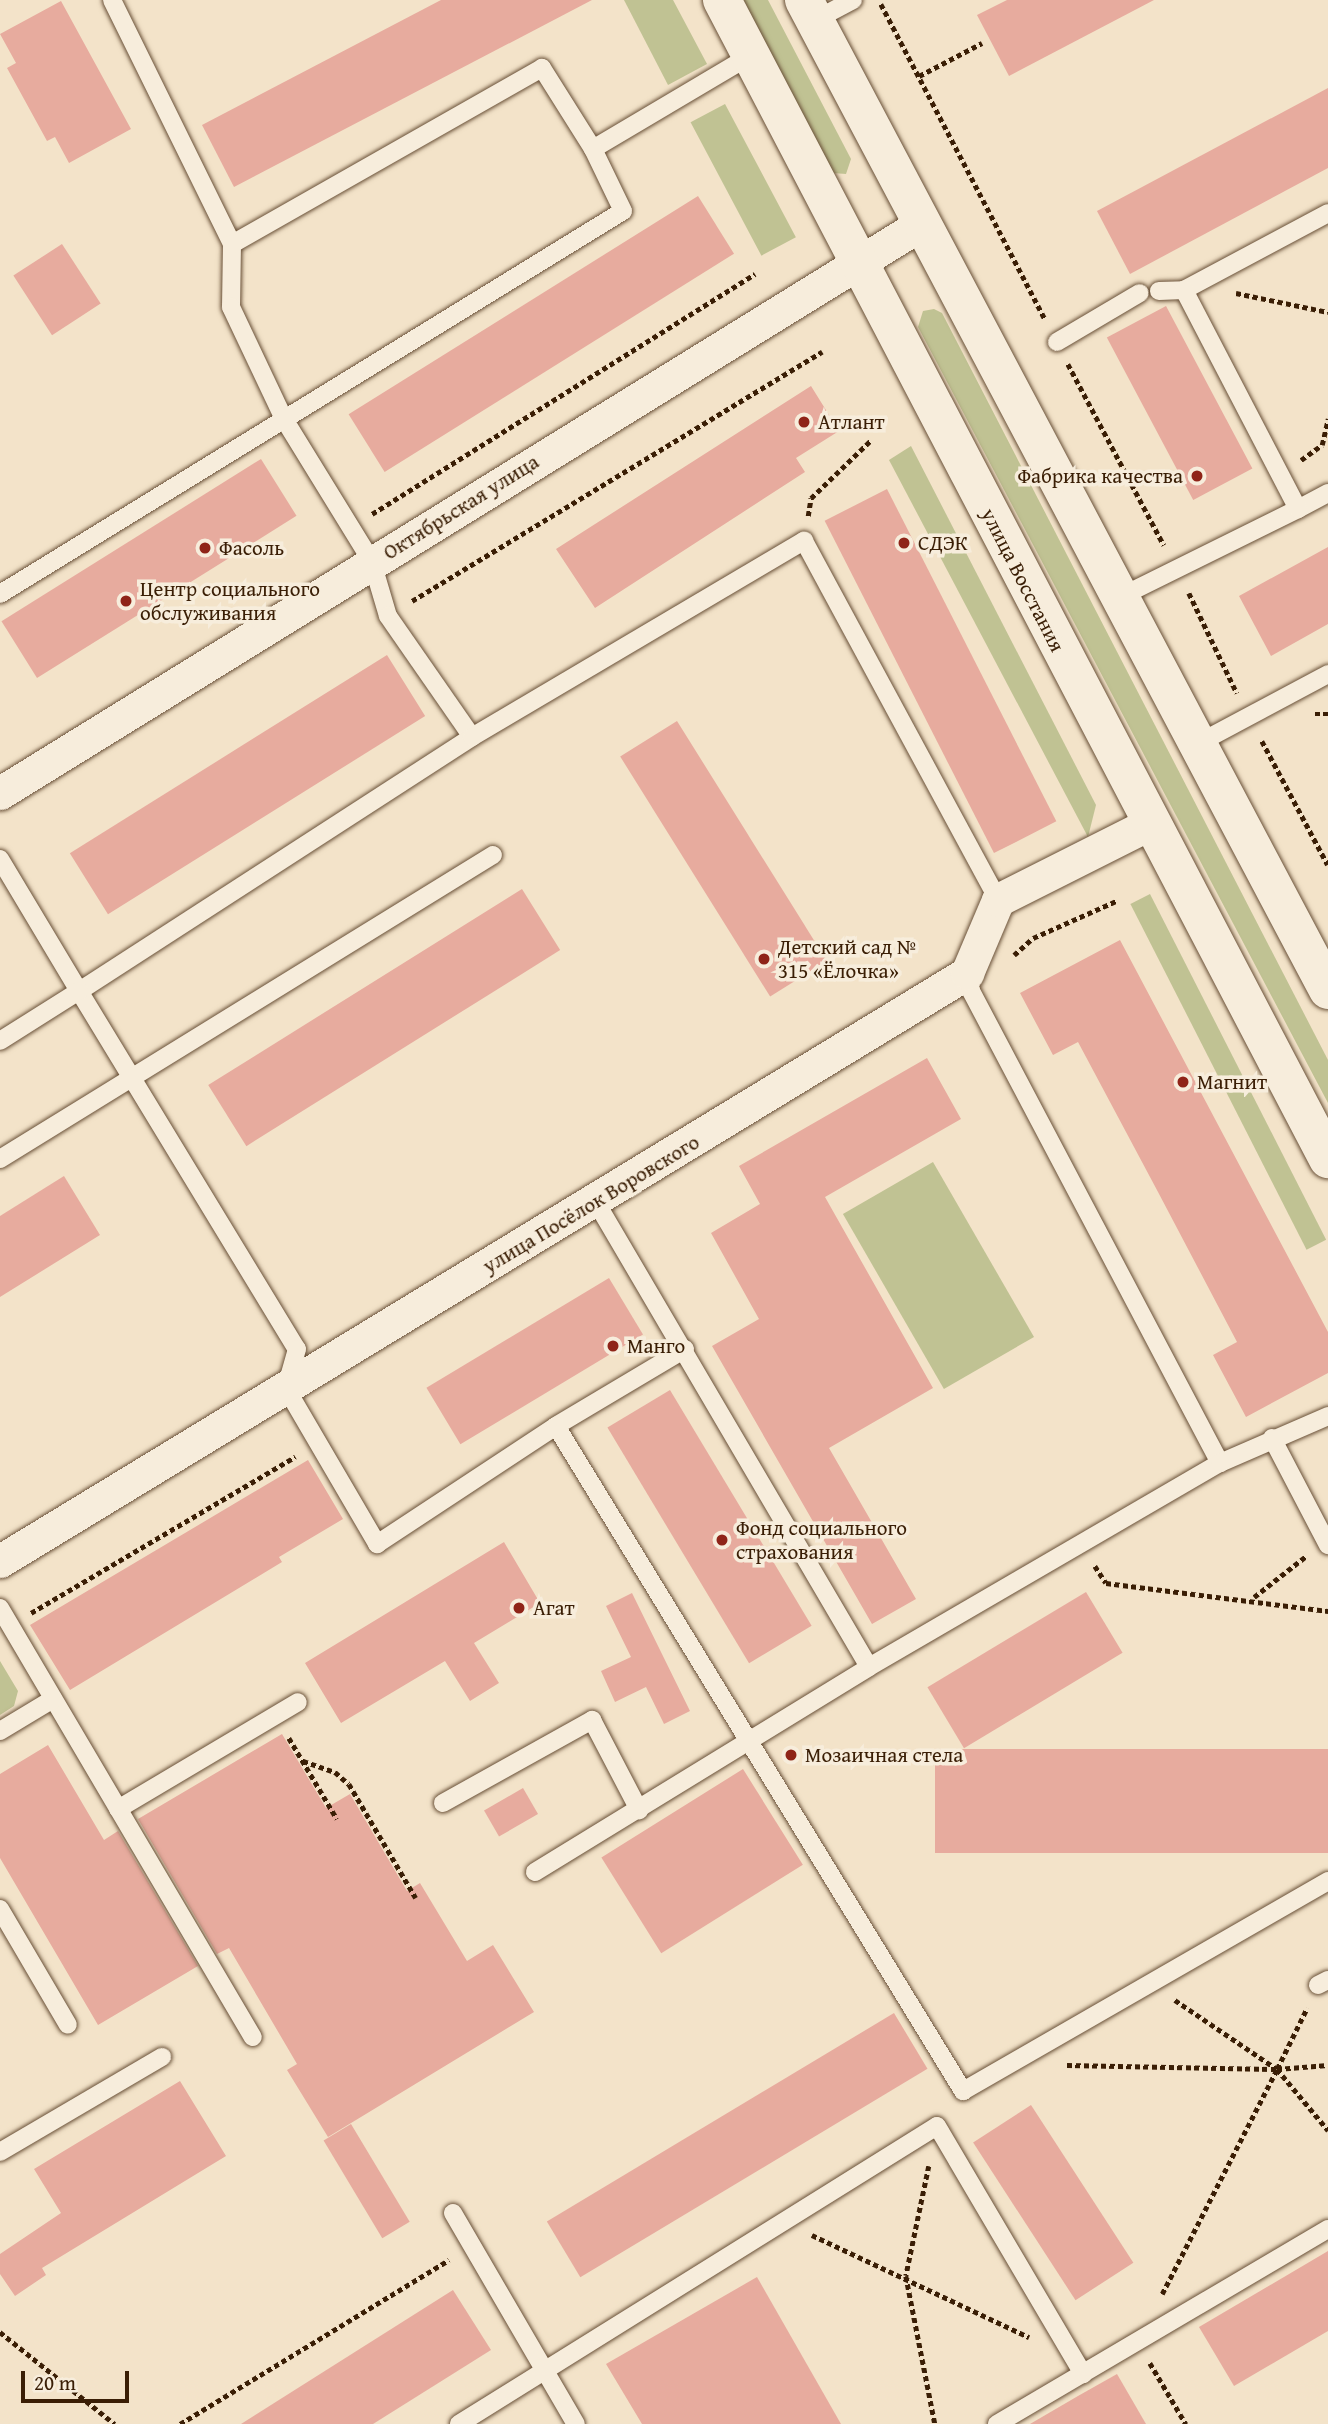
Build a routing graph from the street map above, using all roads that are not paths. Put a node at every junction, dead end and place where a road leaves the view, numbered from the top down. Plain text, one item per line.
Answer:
1 (112, 0) edge
2 (722, 0) edge
3 (853, 0) edge
4 (809, 10) edge
5 (751, 55) junction
6 (593, 149) junction
7 (1328, 213) edge
8 (923, 223) junction
9 (232, 244) junction
10 (857, 261) junction
11 (1189, 288) junction
12 (1159, 291) dead end
13 (1140, 293) dead end
14 (1057, 342) road end
15 (284, 419) junction
16 (1328, 493) edge
17 (1298, 509) junction
18 (372, 562) junction
19 (0, 594) edge
20 (1118, 598) junction
21 (1328, 674) edge
22 (472, 737) junction
23 (1197, 744) junction
24 (0, 793) edge
25 (1149, 824) junction
26 (494, 855) dead end
27 (0, 859) edge
28 (998, 900) junction
29 (969, 982) junction
30 (1328, 990) edge
31 (79, 991) junction
32 (0, 1041) edge
33 (131, 1078) junction
34 (0, 1158) edge
35 (1328, 1158) edge
36 (596, 1202) junction
37 (685, 1349) junction
38 (286, 1388) junction
39 (1328, 1416) edge
40 (556, 1426) junction
41 (1272, 1438) junction
42 (1220, 1463) junction
43 (1327, 1543) edge
44 (0, 1561) edge
45 (0, 1608) edge
46 (869, 1667) junction
47 (53, 1699) junction
48 (299, 1702) dead end
49 (0, 1731) edge
50 (747, 1738) junction
51 (443, 1803) dead end
52 (118, 1809) junction
53 (639, 1810) junction
54 (535, 1872) dead end
55 (1328, 1881) edge
56 (0, 1909) edge
57 (68, 2025) dead end
58 (253, 2037) dead end
59 (162, 2057) dead end
60 (0, 2152) edge
61 (453, 2213) dead end
62 (1328, 2229) edge
63 (1079, 2367) junction
64 (542, 2368) junction
65 (459, 2424) edge
66 (576, 2424) edge
67 (997, 2424) edge

1 - 9 lane
2 - 5 main road, улица Восстания
3 - 4 lane
4 - 8 main road
5 - 6 lane
5 - 10 main road, улица Восстания
6 - 9 lane
6 - 15 lane
7 - 11 lane
8 - 10 street, Октябрьская улица
8 - 20 main road
9 - 15 lane
10 - 18 street, Октябрьская улица
10 - 25 main road, улица Восстания
11 - 12 lane
11 - 17 lane
13 - 14 lane
15 - 18 lane
15 - 19 lane
16 - 17 lane
17 - 20 lane
18 - 22 lane
18 - 24 street, Октябрьская улица
20 - 23 main road
21 - 23 lane
22 - 28 lane
22 - 31 lane
23 - 30 main road
25 - 28 street
25 - 35 main road, улица Восстания
26 - 33 lane
27 - 31 lane
28 - 29 street
29 - 36 street, улица Посёлок Воровского
29 - 42 lane
31 - 32 lane
31 - 33 lane
33 - 34 lane
33 - 38 lane
36 - 37 lane
36 - 38 street, улица Посёлок Воровского
37 - 40 lane
37 - 46 lane
38 - 40 lane
38 - 44 street, улица Посёлок Воровского
39 - 41 lane
40 - 50 lane
41 - 42 lane
41 - 43 lane
42 - 46 lane
45 - 47 lane
46 - 50 lane
47 - 49 lane
47 - 52 lane
48 - 52 lane
50 - 53 lane
50 - 55 lane
51 - 53 lane
52 - 58 lane
53 - 54 lane
56 - 57 lane
59 - 60 lane
61 - 64 lane
62 - 63 lane
63 - 64 lane
63 - 67 lane
64 - 65 lane
64 - 66 lane

